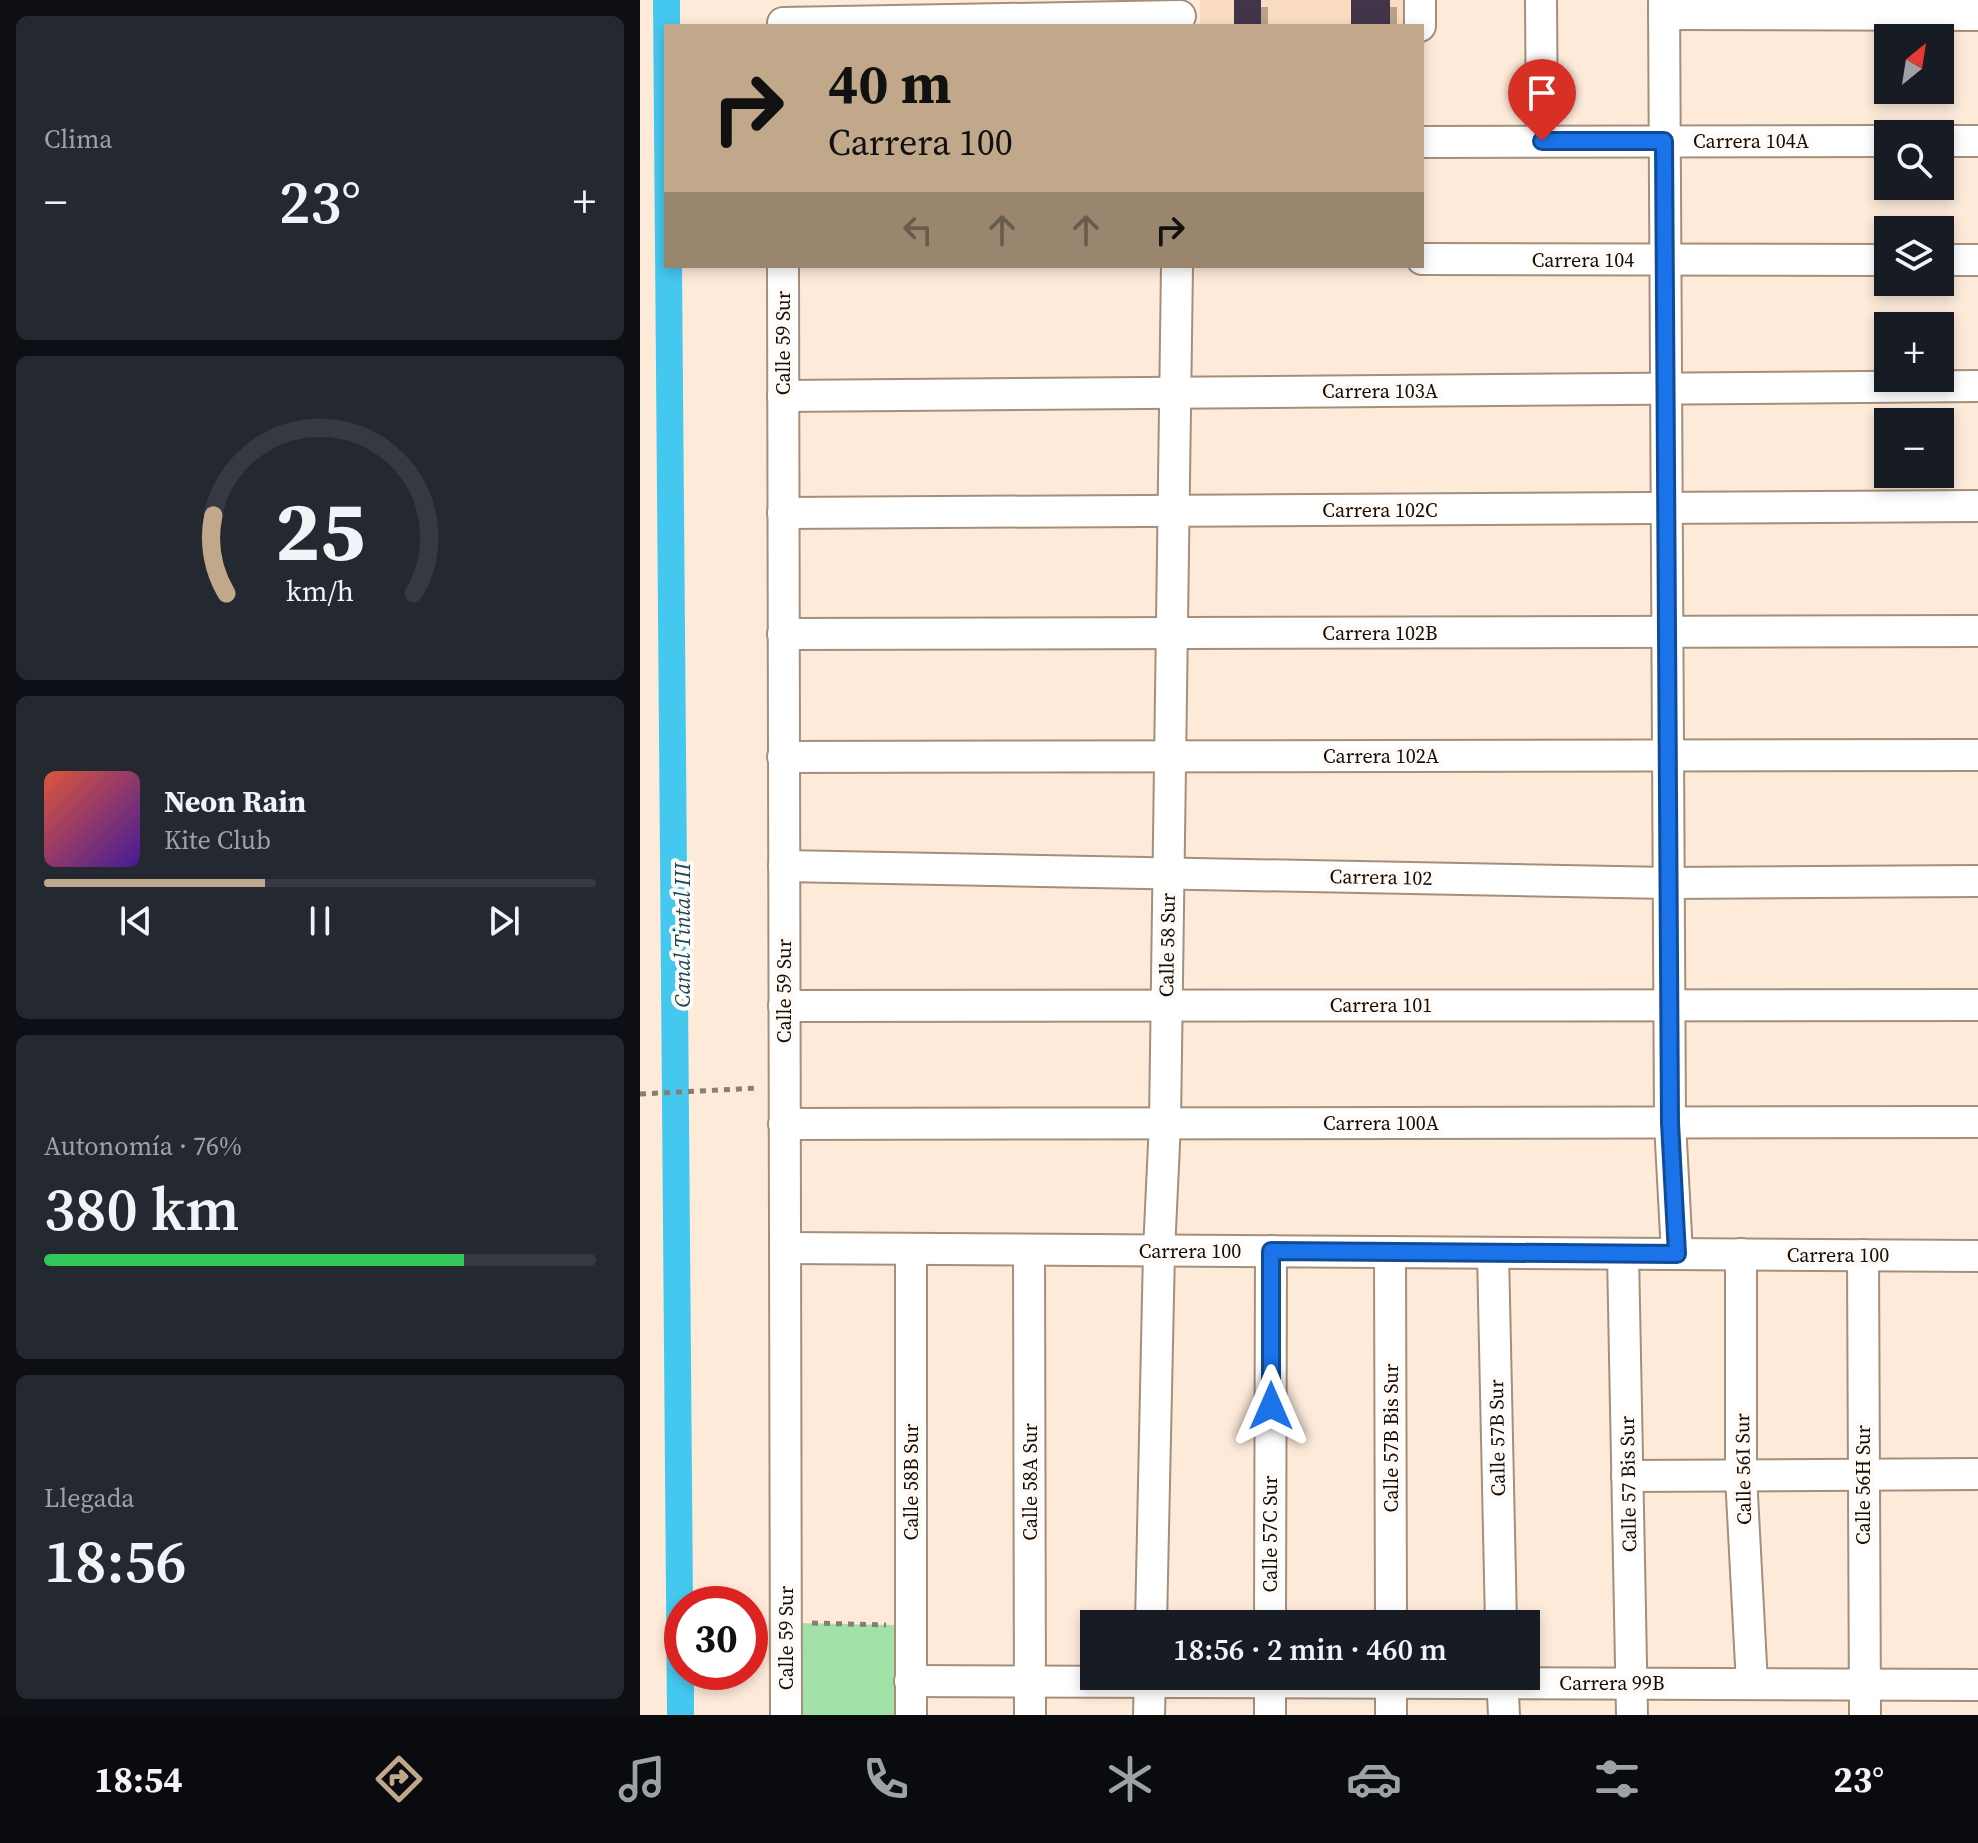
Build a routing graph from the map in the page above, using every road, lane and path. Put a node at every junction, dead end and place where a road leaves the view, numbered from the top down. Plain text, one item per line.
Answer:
1 (1420, 0) edge
2 (1541, 0) edge
3 (1664, 7) edge
4 (1180, 14) edge
5 (1978, 15) edge
6 (783, 16) edge
7 (1420, 24) edge
8 (1542, 141) junction
9 (1664, 141) junction
10 (1874, 141) edge
11 (1954, 141) edge
12 (1978, 141) edge
13 (1424, 142) edge
14 (1424, 259) edge
15 (1665, 260) junction
16 (1874, 260) edge
17 (1954, 260) edge
18 (1978, 260) edge
19 (783, 268) edge
20 (1177, 268) edge
21 (1978, 386) edge
22 (1666, 389) junction
23 (1175, 392) junction
24 (783, 396) junction
25 (1978, 506) edge
26 (1666, 508) junction
27 (1173, 511) junction
28 (783, 513) junction
29 (1978, 631) edge
30 (1667, 632) junction
31 (1172, 633) junction
32 (783, 634) junction
33 (1668, 755) junction
34 (1978, 755) edge
35 (783, 757) junction
36 (1170, 757) junction
37 (784, 866) junction
38 (1168, 873) junction
39 (1978, 881) edge
40 (1668, 883) junction
41 (1167, 1005) junction
42 (1669, 1005) junction
43 (1978, 1005) edge
44 (784, 1006) junction
45 (734, 1091) dead end
46 (640, 1094) edge
47 (1978, 1122) edge
48 (1165, 1123) junction
49 (1670, 1123) junction
50 (784, 1124) junction
51 (786, 1248) junction
52 (911, 1249) junction
53 (1029, 1250) junction
54 (1159, 1251) junction
55 (1271, 1251) junction
56 (1390, 1252) junction
57 (1493, 1253) junction
58 (1623, 1254) junction
59 (1677, 1254) junction
60 (1741, 1254) junction
61 (1863, 1255) junction
62 (1978, 1256) edge
63 (1862, 1474) junction
64 (1978, 1474) edge
65 (1627, 1476) junction
66 (1741, 1476) junction
67 (1151, 1610) edge
68 (1270, 1610) edge
69 (1391, 1610) edge
70 (1501, 1610) edge
71 (786, 1622) junction
72 (911, 1625) junction
73 (1080, 1680) edge
74 (910, 1681) junction
75 (1030, 1681) junction
76 (1540, 1681) edge
77 (1631, 1683) junction
78 (1752, 1684) junction
79 (1866, 1684) junction
80 (1978, 1685) edge
81 (1150, 1690) edge
82 (1270, 1690) edge
83 (1391, 1690) edge
84 (1503, 1690) edge
85 (786, 1715) edge
86 (911, 1715) edge
87 (1030, 1715) edge
88 (1149, 1715) edge
89 (1270, 1715) edge
90 (1391, 1715) edge
91 (1504, 1715) edge
92 (1632, 1715) edge
93 (1865, 1715) edge

1 - 7 street
2 - 8 street
3 - 5 street
3 - 9 street
4 - 6 street
8 - 9 street, Carrera 104A
8 - 13 street, Carrera 104A
9 - 10 street, Carrera 104A
9 - 15 street
11 - 12 street
14 - 15 street, Carrera 104
15 - 16 street, Carrera 104
15 - 22 street
17 - 18 street
19 - 24 street, Calle 59 Sur
20 - 23 street, Calle 58 Sur
21 - 22 street, Carrera 103A
22 - 23 street, Carrera 103A
22 - 26 street
23 - 24 street, Carrera 103A
23 - 27 street, Calle 58 Sur
24 - 28 street, Calle 59 Sur
25 - 26 street, Carrera 102C
26 - 27 street, Carrera 102C
26 - 30 street
27 - 28 street, Carrera 102C
27 - 31 street, Calle 58 Sur
28 - 32 street, Calle 59 Sur
29 - 30 street, Carrera 102B
30 - 31 street, Carrera 102B
30 - 33 street
31 - 32 street, Carrera 102B
31 - 36 street, Calle 58 Sur
32 - 35 street, Calle 59 Sur
33 - 34 street, Carrera 102A
33 - 36 street, Carrera 102A
33 - 40 street
35 - 36 street, Carrera 102A
35 - 37 street, Calle 59 Sur
36 - 38 street, Calle 58 Sur
37 - 38 street, Carrera 102
37 - 44 street, Calle 59 Sur
38 - 40 street, Carrera 102
38 - 41 street, Calle 58 Sur
39 - 40 street, Carrera 102
40 - 42 street
41 - 42 street, Carrera 101
41 - 44 street, Carrera 101
41 - 48 street, Calle 58 Sur
42 - 43 street, Carrera 101
42 - 49 street
44 - 50 street, Calle 59 Sur
45 - 46 path
47 - 49 street, Carrera 100A
48 - 49 street, Carrera 100A
48 - 50 street, Carrera 100A
48 - 54 street, Calle 58 Sur
49 - 59 street
50 - 51 street, Calle 59 Sur
51 - 52 street, Carrera 100
51 - 71 street, Calle 59 Sur
52 - 53 street, Carrera 100
52 - 72 street, Calle 58B Sur
53 - 54 street, Carrera 100
53 - 75 street, Calle 58A Sur
54 - 55 street, Carrera 100
54 - 67 street, Calle 58 Sur
55 - 56 street, Carrera 100
55 - 68 street, Calle 57C Sur
56 - 57 street, Carrera 100
56 - 69 street, Calle 57B Bis Sur
57 - 58 street, Carrera 100
57 - 70 street, Calle 57B Sur
58 - 59 street, Carrera 100
58 - 65 street, Calle 57 Bis Sur
59 - 60 street, Carrera 100
60 - 61 street, Carrera 100
60 - 66 street, Calle 56I Sur
61 - 62 street, Carrera 100
61 - 63 street, Calle 56H Sur
63 - 64 street
63 - 66 street
63 - 79 street, Calle 56H Sur
65 - 66 street
65 - 77 street, Calle 57 Bis Sur
66 - 78 street, Calle 56I Sur
71 - 72 path
71 - 85 street, Calle 59 Sur
72 - 74 street, Calle 58B Sur
73 - 75 street, Carrera 99B
74 - 75 street, Carrera 99B
74 - 86 street, Calle 58B Sur
75 - 87 street, Calle 58A Sur
76 - 77 street, Carrera 99B
77 - 78 street, Carrera 99B
77 - 92 street, Calle 57 Bis Sur
78 - 79 street, Carrera 99B
79 - 80 street, Carrera 99B
79 - 93 street, Calle 56H Sur
81 - 88 street
82 - 89 street
83 - 90 street
84 - 91 street

